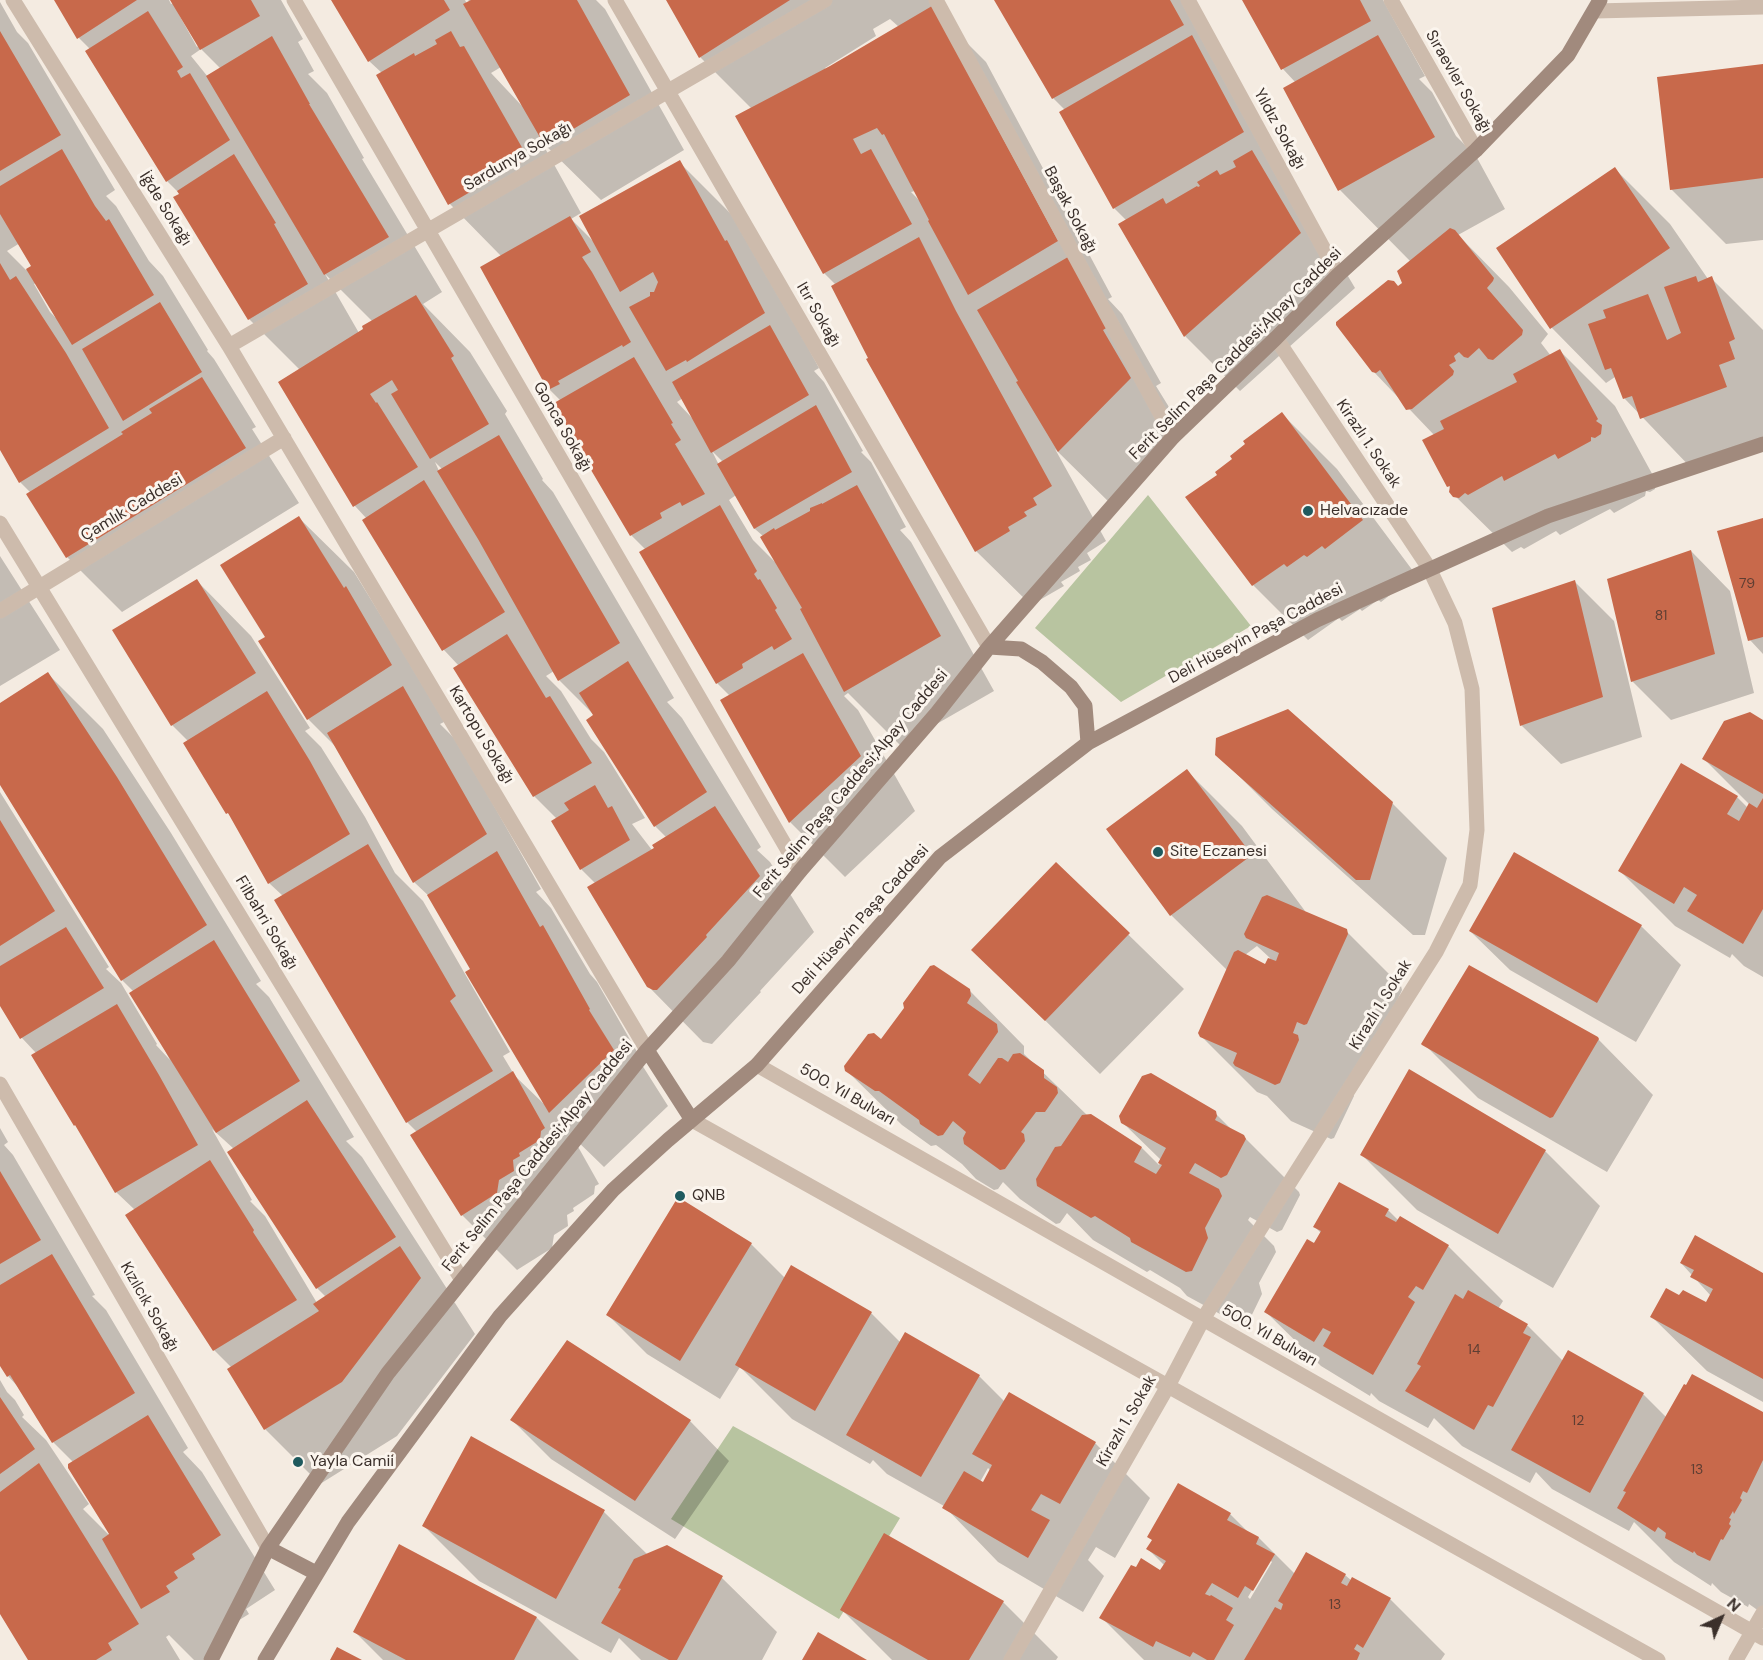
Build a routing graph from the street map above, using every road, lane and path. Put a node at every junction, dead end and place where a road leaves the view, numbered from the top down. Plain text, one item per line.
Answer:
1 (13, 0) edge
2 (294, 0) edge
3 (615, 0) edge
4 (825, 0) edge
5 (936, 0) edge
6 (1188, 0) edge
7 (1391, 0) edge
8 (1598, 5) edge
9 (1763, 7) edge
10 (668, 92) junction
11 (1476, 150) junction
12 (427, 231) junction
13 (1338, 275) junction
14 (1276, 338) junction
15 (229, 346) junction
16 (1173, 437) junction
17 (284, 438) junction
18 (1763, 444) edge
19 (0, 523) edge
20 (1429, 568) junction
21 (40, 586) junction
22 (0, 611) edge
23 (989, 647) junction
24 (1088, 743) junction
25 (800, 871) junction
26 (646, 1050) junction
27 (757, 1065) junction
28 (0, 1084) edge
29 (692, 1120) junction
30 (462, 1280) junction
31 (1203, 1319) junction
32 (1168, 1386) junction
33 (268, 1548) junction
34 (316, 1573) junction
35 (1763, 1613) edge
36 (1757, 1635) edge
37 (211, 1660) edge
38 (265, 1660) edge
39 (1011, 1660) edge
40 (1658, 1660) edge
41 (1736, 1660) edge

1 - 15 street, İğde Sokağı
2 - 12 street, Gonca Sokağı
3 - 10 street, Itır Sokağı
4 - 10 street, Sardunya Sokağı
5 - 16 street, Başak Sokağı
6 - 13 street, Yıldız Sokağı
7 - 11 street, Sıraevler Sokağı
8 - 9 street
8 - 11 main road, Ferit Selim Paşa Caddesi;Alpay Caddesi
10 - 12 street, Sardunya Sokağı
10 - 23 street, Itır Sokağı
11 - 13 main road, Ferit Selim Paşa Caddesi;Alpay Caddesi
12 - 15 street, Sardunya Sokağı
12 - 25 street, Gonca Sokağı
13 - 14 main road, Ferit Selim Paşa Caddesi;Alpay Caddesi
14 - 16 main road, Ferit Selim Paşa Caddesi;Alpay Caddesi
14 - 20 street, Kirazlı 1. Sokak
15 - 17 street, İğde Sokağı
16 - 23 main road, Ferit Selim Paşa Caddesi;Alpay Caddesi
17 - 21 street, Çamlık Caddesi
17 - 26 street, Kartopu Sokağı
18 - 20 main road, Deli Hüseyin Paşa Caddesi
19 - 21 street, Filbahri Sokağı
20 - 24 main road, Deli Hüseyin Paşa Caddesi
20 - 31 street, Kirazlı 1. Sokak
21 - 22 street, Çamlık Caddesi
21 - 30 street, Filbahri Sokağı
23 - 24 main road
23 - 25 main road, Ferit Selim Paşa Caddesi;Alpay Caddesi
24 - 27 main road, Deli Hüseyin Paşa Caddesi
25 - 26 main road, Ferit Selim Paşa Caddesi;Alpay Caddesi
26 - 29 main road
26 - 30 main road, Ferit Selim Paşa Caddesi;Alpay Caddesi
27 - 29 main road, Deli Hüseyin Paşa Caddesi
27 - 31 street, 500. Yıl Bulvarı
28 - 33 street, Kızılcık Sokağı
29 - 32 street
29 - 34 main road, Deli Hüseyin Paşa Caddesi
30 - 33 main road, Ferit Selim Paşa Caddesi;Alpay Caddesi
31 - 32 street, Kirazlı 1. Sokak
31 - 36 street, 500. Yıl Bulvarı
32 - 39 street, Kirazlı 1. Sokak
32 - 40 street
33 - 34 main road
33 - 37 main road, Ferit Selim Paşa Caddesi;Alpay Caddesi
34 - 38 main road, Deli Hüseyin Paşa Caddesi
35 - 36 street
36 - 41 street

